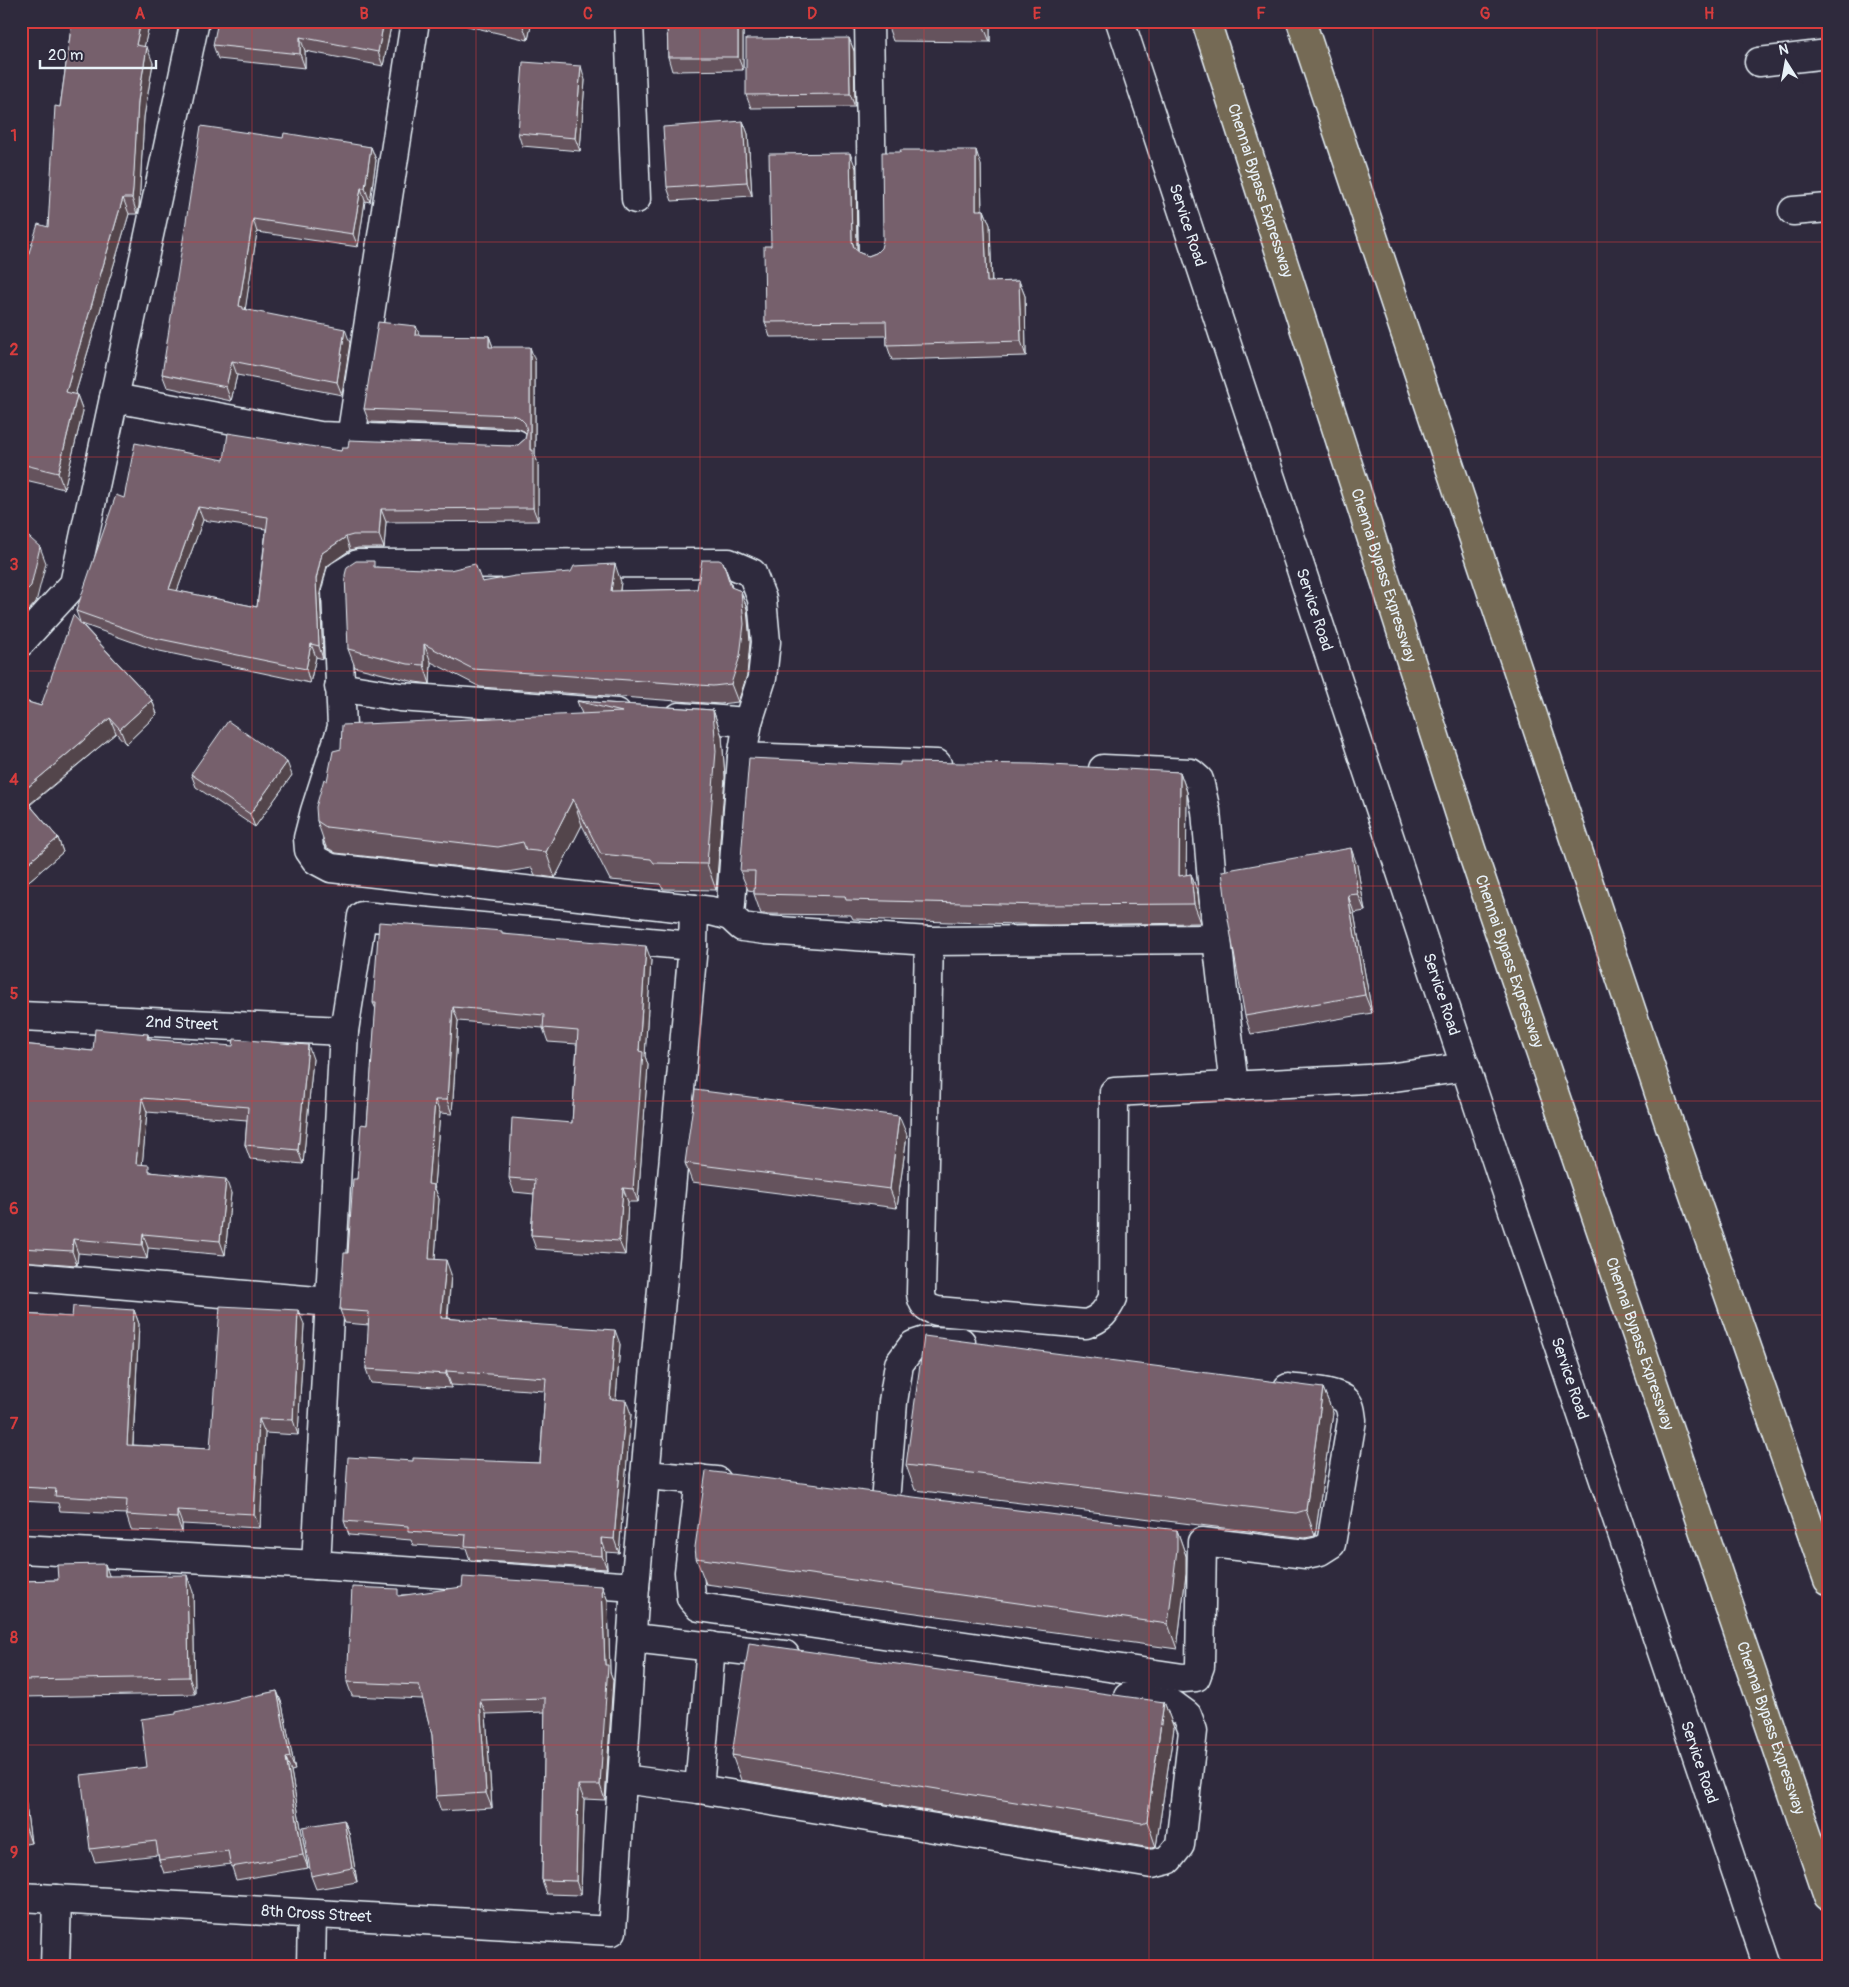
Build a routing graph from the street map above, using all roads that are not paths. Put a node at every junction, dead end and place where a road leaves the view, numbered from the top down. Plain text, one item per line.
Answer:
1 (195, 21) edge
2 (416, 21) edge
3 (629, 21) edge
4 (869, 21) edge
5 (1120, 21) edge
6 (1206, 21) edge
7 (1301, 21) edge
8 (1828, 54) edge
9 (1759, 62) dead end
10 (636, 199) dead end
11 (1828, 208) edge
12 (1793, 211) dead end
13 (873, 256) edge
14 (114, 398) junction
15 (351, 438) junction
16 (516, 444) edge
17 (21, 642) edge
18 (340, 687) junction
19 (748, 722) junction
20 (742, 757) junction
21 (961, 765) edge
22 (1080, 768) edge
23 (694, 909) junction
24 (730, 916) junction
25 (1217, 938) junction
26 (929, 941) junction
27 (693, 946) junction
28 (21, 1016) edge
29 (344, 1031) junction
30 (1466, 1067) junction
31 (1234, 1087) junction
32 (21, 1276) edge
33 (329, 1302) junction
34 (982, 1345) edge
35 (1265, 1385) edge
36 (645, 1475) junction
37 (700, 1479) junction
38 (739, 1484) edge
39 (856, 1498) edge
40 (21, 1549) edge
41 (316, 1565) junction
42 (1828, 1580) edge
43 (636, 1587) junction
44 (632, 1638) junction
45 (711, 1646) junction
46 (809, 1658) edge
47 (1104, 1694) edge
48 (623, 1779) junction
49 (699, 1789) junction
50 (1828, 1896) edge
51 (21, 1897) edge
52 (57, 1899) junction
53 (312, 1915) junction
54 (55, 1966) edge
55 (310, 1966) edge
56 (1768, 1966) edge

1 - 14 street
2 - 15 street
3 - 10 street
4 - 13 street
5 - 30 street, Service Road
6 - 50 highway, Chennai Bypass Expressway
7 - 42 highway
8 - 9 street
11 - 12 street
14 - 15 street
14 - 17 street
15 - 16 street
18 - 19 street
18 - 19 street
18 - 23 street
19 - 20 street
20 - 21 street
20 - 24 street
22 - 25 street
23 - 24 street
23 - 27 street
24 - 26 street
25 - 26 street
25 - 31 street
26 - 31 street
27 - 29 street
27 - 36 street
28 - 29 street, 2nd Street
29 - 33 street
30 - 31 street
30 - 56 street, Service Road
32 - 33 street
33 - 41 street
34 - 39 street
35 - 37 street
36 - 37 street
36 - 43 street
37 - 38 street
40 - 41 street
41 - 43 street
43 - 44 street
44 - 45 street
44 - 48 street
45 - 46 street
45 - 49 street
47 - 49 street
48 - 49 street
48 - 53 street, 8th Cross Street
51 - 52 street, 8th Cross Street
52 - 53 street, 8th Cross Street
52 - 54 street
53 - 55 street

